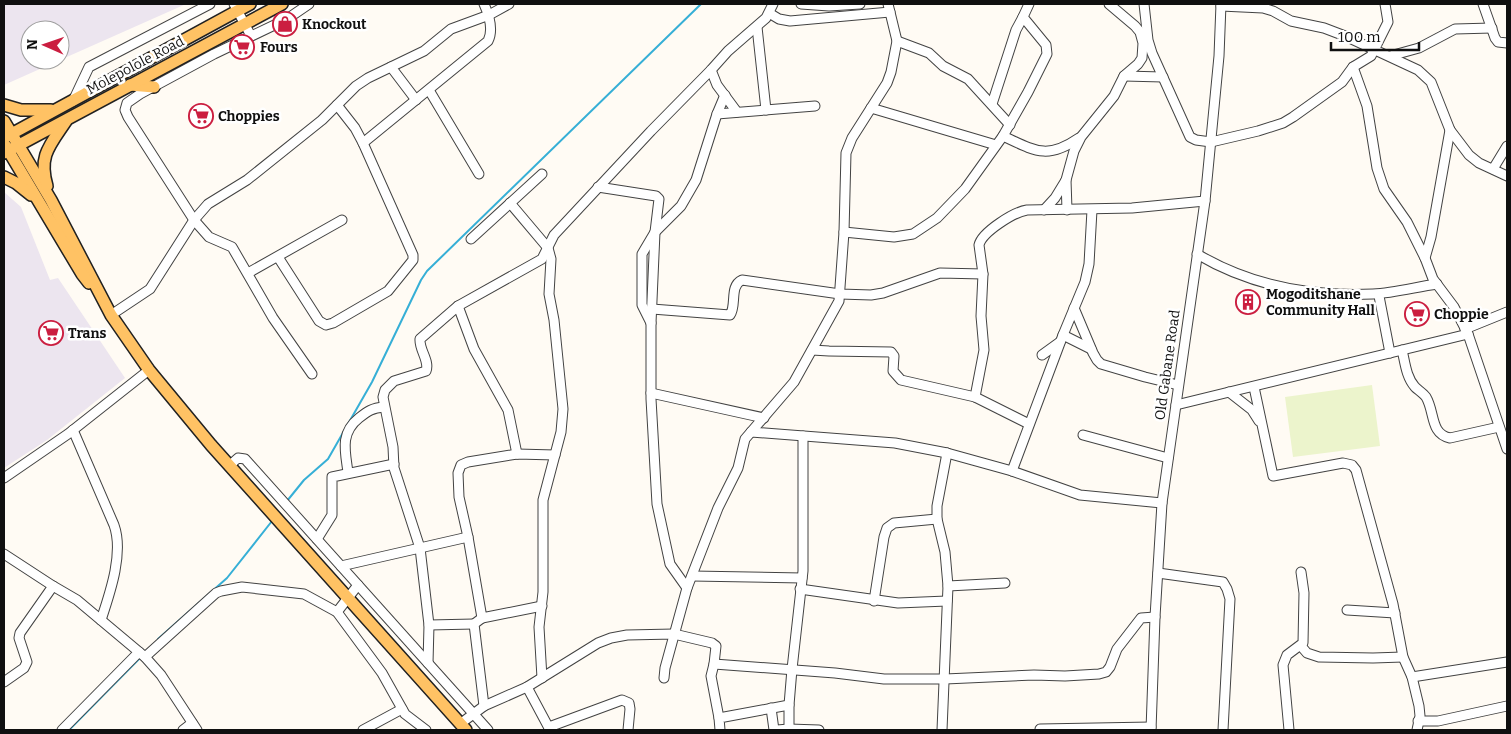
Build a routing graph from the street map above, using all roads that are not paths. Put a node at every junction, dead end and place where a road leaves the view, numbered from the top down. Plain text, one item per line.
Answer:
1 (210, 4) edge
2 (250, 4) edge
3 (282, 4) edge
4 (309, 4) edge
5 (484, 4) edge
6 (509, 4) edge
7 (773, 4) edge
8 (801, 4) edge
9 (860, 4) edge
10 (1029, 4) edge
11 (1109, 4) edge
12 (1385, 4) edge
13 (1483, 4) edge
14 (1221, 5) edge
15 (1144, 6) edge
16 (235, 7) edge
17 (889, 8) edge
18 (769, 13) junction
19 (489, 15) junction
20 (860, 15) junction
21 (1023, 17) junction
22 (1127, 19) junction
23 (244, 24) junction
24 (757, 27) junction
25 (1492, 28) junction
26 (251, 36) junction
27 (897, 41) junction
28 (1145, 42) junction
29 (1507, 43) edge
30 (1374, 49) junction
31 (1414, 50) junction
32 (1390, 56) junction
33 (391, 67) junction
34 (1354, 67) junction
35 (1414, 68) junction
36 (711, 70) junction
37 (1124, 76) junction
38 (1163, 77) junction
39 (129, 85) junction
40 (154, 86) junction
41 (429, 90) junction
42 (725, 96) junction
43 (416, 100) junction
44 (72, 101) junction
45 (337, 104) junction
46 (992, 104) junction
47 (4, 105) edge
48 (815, 106) dead end
49 (871, 108) junction
50 (53, 110) junction
51 (766, 110) junction
52 (737, 112) junction
53 (717, 114) junction
54 (68, 118) junction
55 (4, 121) edge
56 (1010, 125) junction
57 (1450, 130) junction
58 (8, 135) edge
59 (1003, 136) junction
60 (1080, 137) junction
61 (363, 142) junction
62 (1211, 142) junction
63 (19, 145) junction
64 (996, 145) junction
65 (1507, 146) edge
66 (5, 149) edge
67 (1055, 150) junction
68 (1069, 165) junction
69 (1493, 169) junction
70 (479, 174) dead end
71 (542, 174) dead end
72 (1507, 176) edge
73 (4, 177) edge
74 (1066, 180) junction
75 (598, 187) junction
76 (38, 200) junction
77 (51, 200) junction
78 (1205, 201) junction
79 (510, 203) junction
80 (1044, 210) junction
81 (1067, 210) junction
82 (1092, 210) junction
83 (194, 220) junction
84 (342, 220) dead end
85 (655, 232) junction
86 (844, 232) junction
87 (471, 239) dead end
88 (548, 248) junction
89 (1197, 254) junction
90 (278, 257) junction
91 (1426, 258) junction
92 (248, 274) junction
93 (983, 274) junction
94 (1437, 284) junction
95 (99, 293) junction
96 (840, 294) junction
97 (1379, 296) dead end
98 (458, 306) junction
99 (1074, 308) junction
100 (652, 309) junction
101 (1507, 312) edge
102 (111, 315) junction
103 (651, 323) junction
104 (1466, 332) junction
105 (1062, 338) junction
106 (1091, 349) junction
107 (812, 350) junction
108 (1402, 350) junction
109 (1390, 353) junction
110 (1042, 355) dead end
111 (149, 370) junction
112 (312, 374) dead end
113 (1178, 385) junction
114 (1254, 387) junction
115 (1228, 392) junction
116 (652, 393) junction
117 (975, 397) junction
118 (1176, 405) junction
119 (384, 407) junction
120 (764, 418) junction
121 (1029, 424) junction
122 (1261, 425) junction
123 (1499, 427) junction
124 (73, 430) junction
125 (750, 432) junction
126 (1083, 435) dead end
127 (803, 436) junction
128 (1505, 437) edge
129 (1507, 449) edge
130 (947, 453) junction
131 (517, 454) junction
132 (555, 454) junction
133 (1168, 458) junction
134 (394, 464) junction
135 (229, 466) junction
136 (1012, 471) junction
137 (348, 472) junction
138 (4, 478) edge
139 (1162, 503) junction
140 (937, 519) junction
141 (468, 537) junction
142 (317, 540) junction
143 (420, 548) junction
144 (4, 554) edge
145 (341, 566) junction
146 (1301, 572) dead end
147 (1158, 573) junction
148 (692, 576) junction
149 (802, 578) junction
150 (1005, 583) dead end
151 (358, 585) junction
152 (53, 586) junction
153 (948, 586) junction
154 (687, 588) junction
155 (800, 589) junction
156 (347, 598) junction
157 (874, 600) junction
158 (947, 601) junction
159 (542, 606) junction
160 (1347, 610) dead end
161 (337, 612) junction
162 (1395, 613) junction
163 (1155, 616) junction
164 (101, 620) junction
165 (478, 621) junction
166 (429, 626) junction
167 (674, 634) junction
168 (1301, 646) junction
169 (142, 654) junction
170 (1403, 657) junction
171 (1507, 662) edge
172 (428, 663) junction
173 (714, 664) junction
174 (792, 669) junction
175 (1412, 676) junction
176 (542, 678) junction
177 (664, 678) dead end
178 (945, 679) junction
179 (4, 682) edge
180 (527, 687) junction
181 (484, 706) junction
182 (789, 706) junction
183 (1507, 706) edge
184 (771, 708) junction
185 (402, 709) junction
186 (474, 715) junction
187 (719, 718) junction
188 (1417, 726) edge
189 (195, 727) edge
190 (463, 727) edge
191 (549, 729) edge
192 (789, 729) junction
193 (1040, 729) edge
194 (1151, 729) edge
195 (62, 730) edge
196 (183, 730) edge
197 (364, 730) edge
198 (426, 730) edge
199 (488, 730) edge
200 (628, 730) edge
201 (720, 730) edge
202 (776, 730) edge
203 (819, 730) edge
204 (942, 730) edge
205 (1223, 730) edge
206 (1289, 730) edge

1 - 44 street
2 - 16 main road, Molepolole Road
3 - 23 main road, Molepolole Road
4 - 26 street
5 - 19 street
6 - 19 street
7 - 18 street
8 - 9 street
9 - 20 street
10 - 21 street
11 - 22 street
12 - 30 street
13 - 25 street
14 - 30 street
14 - 62 street, Old Gabane Road
15 - 22 street
15 - 28 street
16 - 23 street
16 - 44 main road, Molepolole Road
17 - 20 street
17 - 27 street
18 - 20 street
18 - 24 street
19 - 33 street
19 - 41 street
21 - 46 street
21 - 56 street
22 - 28 street
23 - 26 street
23 - 39 main road, Molepolole Road
24 - 36 street
24 - 51 street
25 - 29 street
25 - 31 street
26 - 40 street
27 - 46 street
27 - 49 street
28 - 37 street
28 - 38 street
30 - 32 street
30 - 34 street
31 - 32 street
31 - 35 street
32 - 35 street
33 - 43 street
33 - 45 street
34 - 62 street
34 - 91 street
35 - 57 street
36 - 42 street
36 - 75 street
37 - 38 street
37 - 60 street
38 - 62 street
39 - 40 main road
39 - 54 main road, Molepolole Road
40 - 83 street
41 - 43 street
41 - 70 street
42 - 52 street
42 - 53 street
43 - 61 street
44 - 50 main road, Molepolole Road
45 - 61 street
45 - 83 street
46 - 56 street
47 - 50 main road
48 - 51 street
49 - 64 street
49 - 86 street
50 - 58 main road, Molepolole Road
51 - 52 street
52 - 53 street
53 - 85 street
54 - 63 main road, Molepolole Road
54 - 77 main road
55 - 58 main road
56 - 59 street
57 - 69 street
57 - 91 street
58 - 63 main road
59 - 64 street
59 - 67 street
60 - 67 street
60 - 68 street
61 - 90 street
62 - 78 street, Old Gabane Road
63 - 66 main road, Molepolole Road
63 - 77 main road
64 - 86 street
65 - 69 street
66 - 76 main road
67 - 68 street
68 - 74 street
69 - 72 street
71 - 79 street
73 - 76 main road
74 - 80 street
74 - 81 street
75 - 85 street
75 - 88 street
76 - 95 main road
77 - 95 main road
78 - 82 street
78 - 89 street, Old Gabane Road
79 - 87 street
79 - 88 street
80 - 81 street
80 - 93 street
81 - 82 street
82 - 99 street
83 - 92 street
83 - 102 street
84 - 90 street
85 - 100 street
85 - 103 street
86 - 96 street
88 - 98 street
88 - 132 street
89 - 94 street
89 - 113 street, Old Gabane Road
90 - 92 street
91 - 94 street
92 - 112 street
93 - 96 street
93 - 117 street
94 - 104 street
95 - 102 main road
96 - 100 street
96 - 107 street
97 - 109 street
98 - 119 street
98 - 131 street
99 - 105 street
99 - 106 street
100 - 103 street
101 - 104 street
102 - 111 main road
103 - 116 street
104 - 108 street
104 - 123 street
105 - 106 street
105 - 110 street
105 - 121 street
106 - 113 street
107 - 117 street
107 - 120 street
108 - 109 street
108 - 123 street
109 - 114 street
111 - 124 street
111 - 135 main road
113 - 118 street, Old Gabane Road
114 - 115 street
114 - 122 street
115 - 118 street
115 - 122 street
116 - 120 street
116 - 154 street
117 - 121 street
118 - 133 street, Old Gabane Road
119 - 134 street
119 - 137 street
120 - 125 street
121 - 136 street
122 - 162 street
123 - 128 street
124 - 138 street
124 - 164 street
125 - 127 street
125 - 148 street
126 - 133 street
127 - 130 street
127 - 149 street
128 - 129 street
130 - 136 street
130 - 140 street
131 - 132 street
131 - 141 street
132 - 159 street
133 - 139 street, Old Gabane Road
134 - 137 street
134 - 143 street
135 - 142 street
135 - 156 main road
136 - 139 street
137 - 142 street
139 - 147 street, Old Gabane Road
140 - 153 street
140 - 157 street
141 - 143 street
141 - 165 street
142 - 145 street
143 - 145 street
143 - 166 street
144 - 152 street
145 - 151 street
146 - 168 street
147 - 163 street, Old Gabane Road
147 - 205 street
148 - 149 street
148 - 154 street
149 - 155 street
150 - 153 street
151 - 156 street
151 - 172 street
152 - 164 street
152 - 179 street
153 - 158 street
154 - 167 street
155 - 157 street
155 - 174 street
156 - 161 street
156 - 190 main road
157 - 158 street
158 - 178 street
159 - 165 street
159 - 176 street
160 - 162 street
161 - 169 street
161 - 185 street
162 - 170 street
163 - 178 street
163 - 194 street, Old Gabane Road
164 - 169 street
165 - 166 street
165 - 181 street
166 - 172 street
167 - 173 street
167 - 176 street
167 - 177 street
168 - 170 street
168 - 206 street
169 - 189 street
169 - 195 street
170 - 175 street
171 - 175 street
172 - 186 street
173 - 174 street
173 - 187 street
174 - 178 street
174 - 182 street
175 - 188 street
176 - 180 street
178 - 204 street
180 - 181 street
180 - 191 street
181 - 186 street
182 - 184 street
182 - 192 street
183 - 188 street
184 - 187 street
184 - 202 street
185 - 197 street
185 - 198 street
186 - 190 street
186 - 199 street
187 - 201 street
189 - 196 street
191 - 200 street
192 - 202 street
192 - 203 street
193 - 194 street

